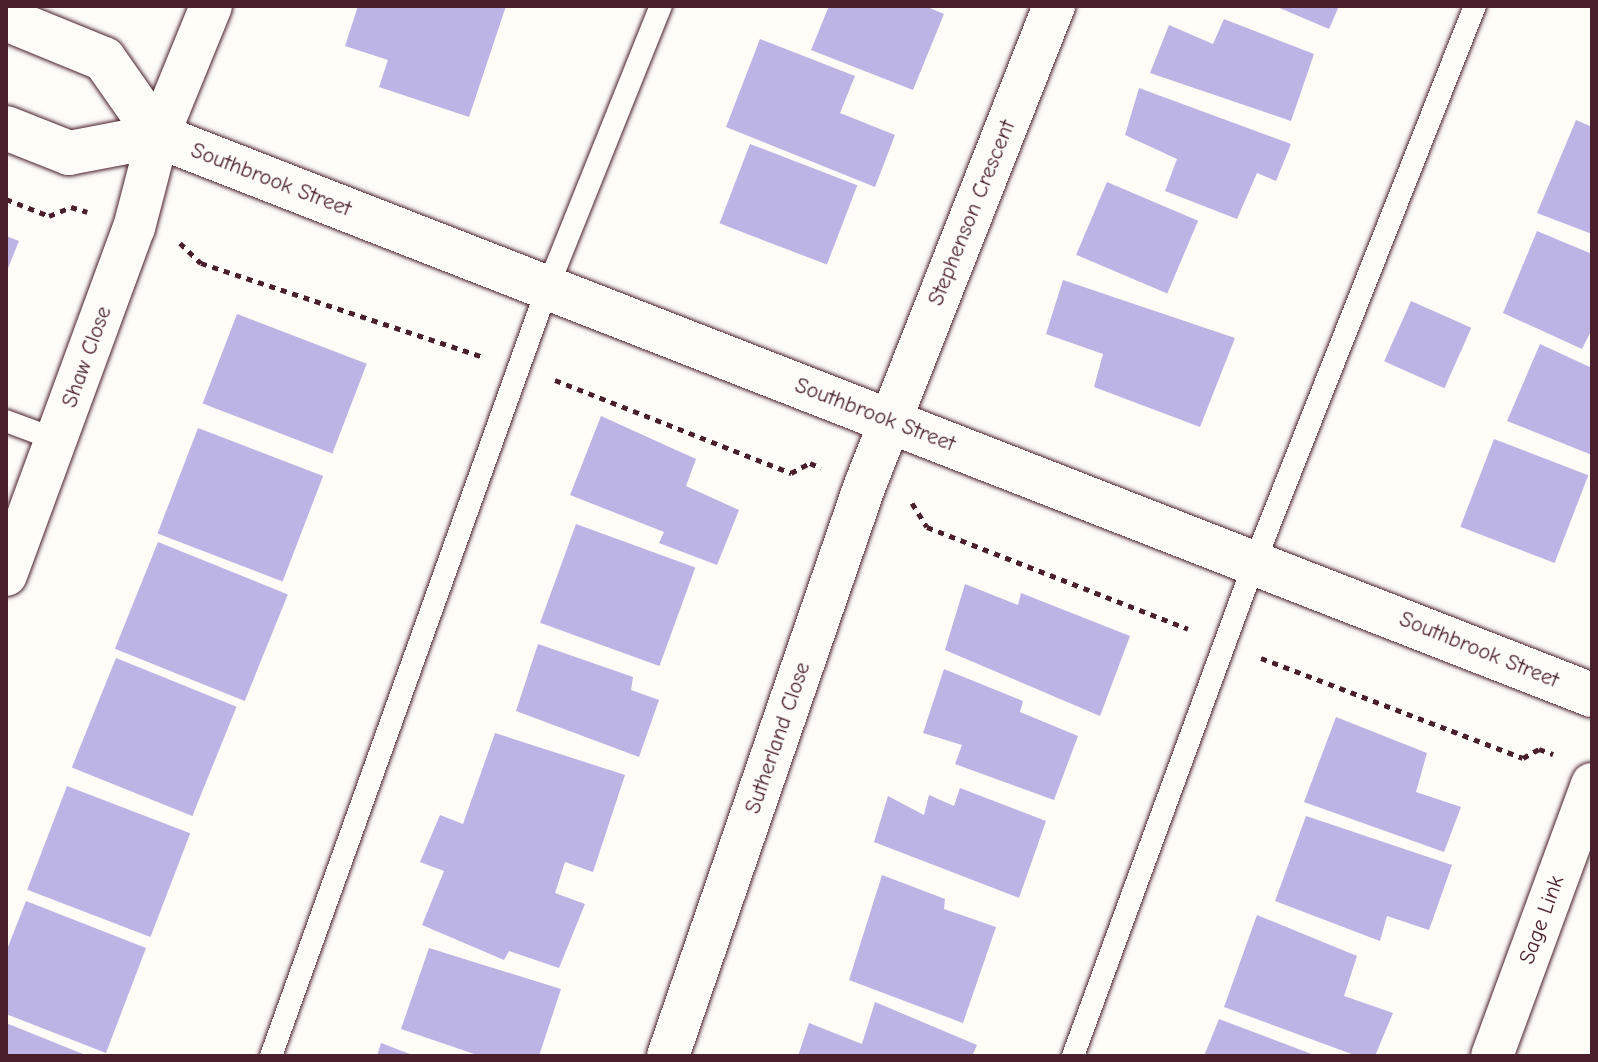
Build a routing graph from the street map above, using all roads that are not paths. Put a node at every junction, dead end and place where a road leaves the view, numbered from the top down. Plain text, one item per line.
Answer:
1 (211, 6) edge
2 (661, 6) edge
3 (1054, 6) edge
4 (1475, 6) edge
5 (6, 19) edge
6 (6, 128) edge
7 (158, 136) junction
8 (547, 289) junction
9 (890, 420) junction
10 (6, 421) edge
11 (57, 440) junction
12 (1255, 561) junction
13 (6, 575) edge
14 (1592, 695) edge
15 (1592, 784) edge
16 (271, 1056) edge
17 (668, 1056) edge
18 (1073, 1056) edge
19 (1492, 1056) edge

1 - 7 street, Shaw Close
2 - 8 lane
3 - 9 street, Stephenson Crescent
4 - 12 lane
5 - 7 street
6 - 7 street
7 - 8 street, Southbrook Street
7 - 11 street, Shaw Close
8 - 9 street, Southbrook Street
8 - 16 lane
9 - 12 street, Southbrook Street
9 - 17 street, Sutherland Close
10 - 11 lane
11 - 13 street, Shaw Close
12 - 14 street, Southbrook Street
12 - 18 lane
15 - 19 street, Sage Link

